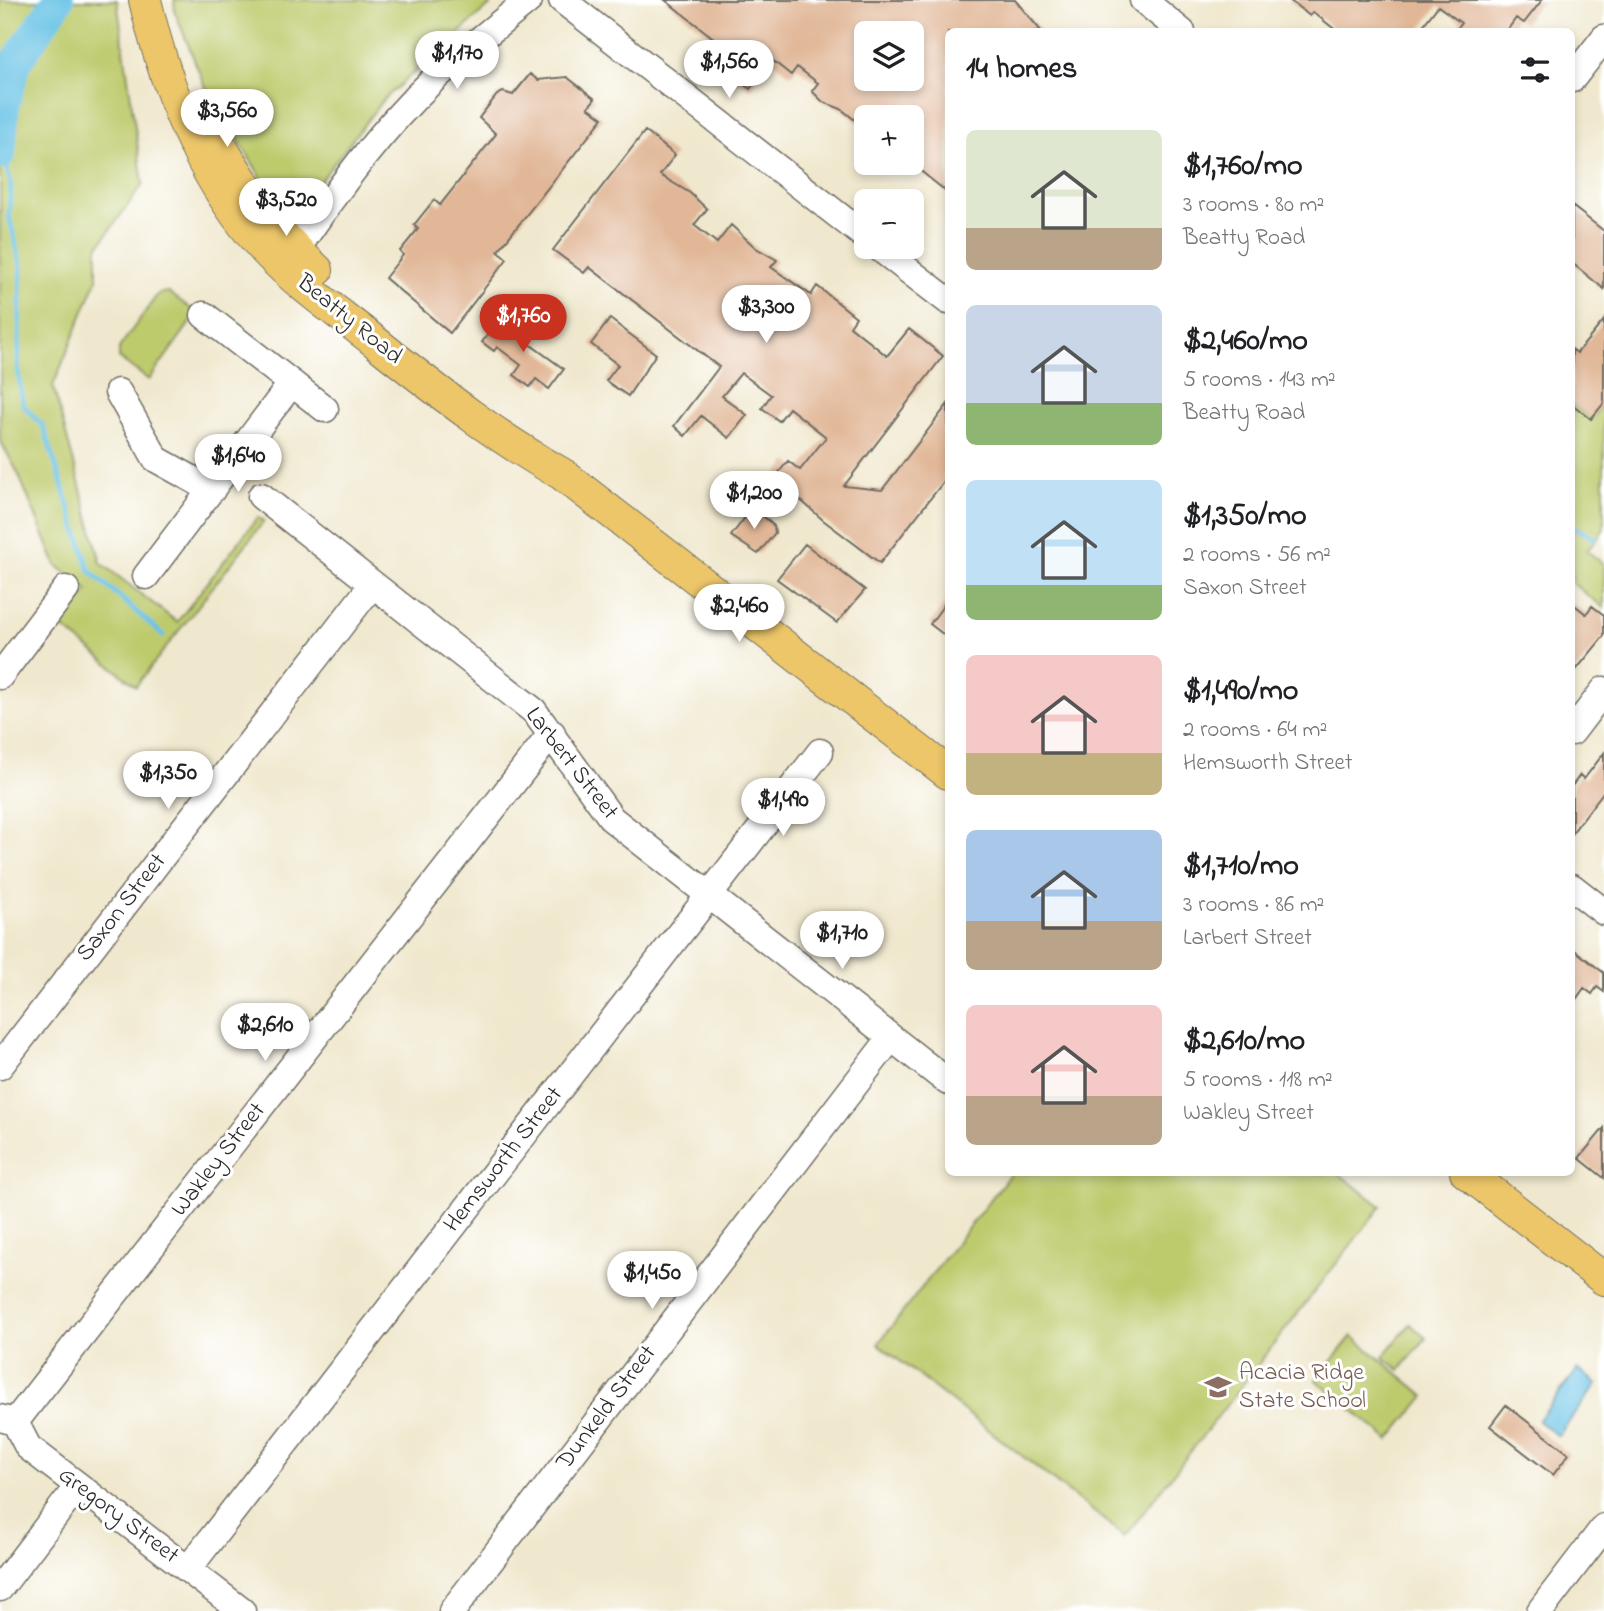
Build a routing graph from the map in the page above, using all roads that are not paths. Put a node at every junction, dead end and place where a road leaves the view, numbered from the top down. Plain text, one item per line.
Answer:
1 (145, 0) edge
2 (158, 0) edge
3 (529, 0) edge
4 (562, 0) edge
5 (1143, 0) edge
6 (1177, 28) edge
7 (1604, 38) edge
8 (1575, 75) edge
9 (255, 200) junction
10 (326, 208) junction
11 (854, 228) edge
12 (894, 259) edge
13 (290, 260) junction
14 (945, 299) edge
15 (204, 315) dead end
16 (292, 383) junction
17 (118, 392) dead end
18 (325, 409) dead end
19 (212, 490) junction
20 (261, 496) dead end
21 (146, 576) dead end
22 (372, 585) junction
23 (66, 589) dead end
24 (0, 676) edge
25 (1604, 690) edge
26 (1575, 728) edge
27 (552, 733) junction
28 (820, 752) dead end
29 (945, 771) edge
30 (1575, 889) edge
31 (708, 895) junction
32 (1604, 912) edge
33 (890, 1039) junction
34 (0, 1066) edge
35 (945, 1080) edge
36 (1471, 1176) edge
37 (1604, 1279) edge
38 (7, 1420) edge
39 (78, 1486) junction
40 (1604, 1527) edge
41 (188, 1569) junction
42 (0, 1588) edge
43 (243, 1611) edge
44 (452, 1611) edge
45 (1540, 1611) edge

1 - 13 main road, Beatty Road
2 - 9 main road, Beatty Road
3 - 10 street
4 - 11 street
5 - 6 street
7 - 8 street
9 - 10 street
9 - 13 main road, Beatty Road
10 - 13 street
12 - 14 street
13 - 29 main road, Beatty Road
15 - 16 street
16 - 18 street
16 - 19 street
17 - 19 street
19 - 21 street
20 - 22 street, Larbert Street
22 - 27 street, Larbert Street
22 - 34 street, Saxon Street
23 - 24 street
25 - 26 street
27 - 31 street, Larbert Street
27 - 38 street, Wakley Street
28 - 31 street, Hemsworth Street
30 - 32 street
31 - 33 street, Larbert Street
31 - 41 street, Hemsworth Street
33 - 35 street, Larbert Street
33 - 44 street, Dunkeld Street
36 - 37 main road
38 - 39 street, Gregory Street
39 - 41 street, Gregory Street
39 - 42 street
40 - 45 street
41 - 43 street, Gregory Street

